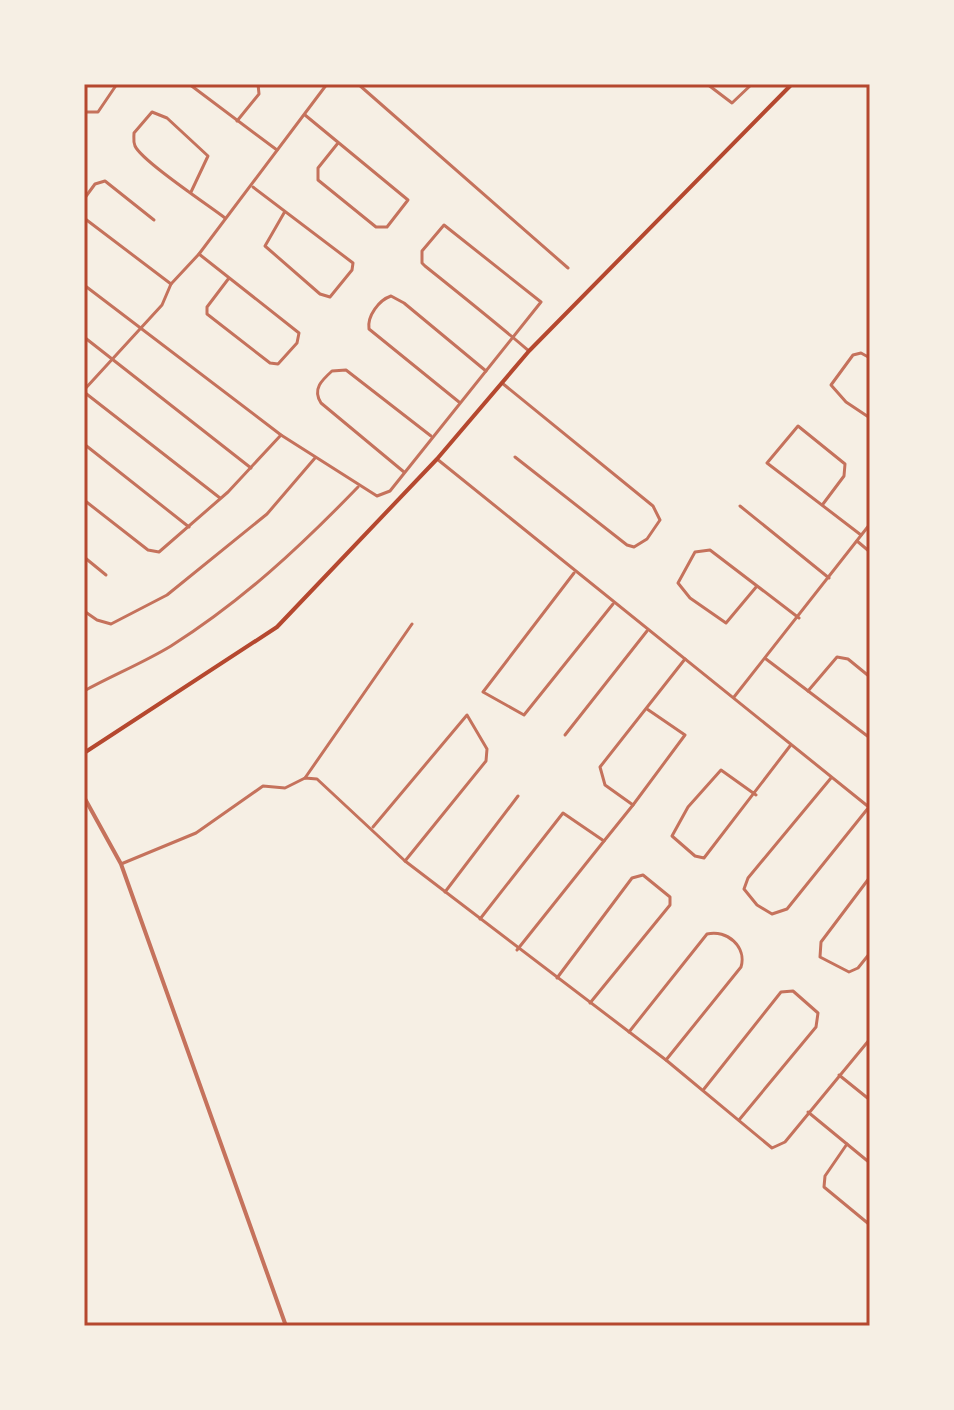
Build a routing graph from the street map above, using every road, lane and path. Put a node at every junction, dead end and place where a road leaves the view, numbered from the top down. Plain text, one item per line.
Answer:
1 (117, 84) edge
2 (189, 84) edge
3 (258, 84) edge
4 (327, 84) edge
5 (358, 84) edge
6 (707, 84) edge
7 (752, 84) edge
8 (792, 84) edge
9 (84, 112) edge
10 (305, 115) junction
11 (237, 121) junction
12 (338, 143) junction
13 (277, 150) junction
14 (251, 186) junction
15 (191, 192) junction
16 (84, 199) edge
17 (284, 213) junction
18 (84, 218) edge
19 (225, 218) junction
20 (154, 220) dead end
21 (199, 254) junction
22 (568, 268) dead end
23 (229, 278) junction
24 (171, 284) junction
25 (84, 285) edge
26 (143, 328) junction
27 (84, 337) edge
28 (514, 338) junction
29 (529, 351) junction
30 (112, 358) junction
31 (870, 358) edge
32 (486, 371) junction
33 (502, 383) junction
34 (84, 391) edge
35 (460, 403) junction
36 (870, 418) edge
37 (281, 435) junction
38 (432, 436) junction
39 (84, 444) edge
40 (515, 457) dead end
41 (315, 458) junction
42 (437, 459) junction
43 (251, 469) junction
44 (404, 472) junction
45 (359, 486) junction
46 (221, 499) junction
47 (84, 500) edge
48 (823, 504) junction
49 (740, 506) dead end
50 (870, 524) edge
51 (189, 527) junction
52 (861, 535) junction
53 (857, 541) junction
54 (870, 552) edge
55 (84, 557) edge
56 (574, 573) junction
57 (106, 575) dead end
58 (829, 578) junction
59 (757, 586) junction
60 (613, 604) junction
61 (84, 611) edge
62 (799, 618) junction
63 (412, 624) dead end
64 (647, 631) junction
65 (685, 659) junction
66 (766, 659) junction
67 (870, 677) edge
68 (84, 691) edge
69 (808, 691) junction
70 (734, 697) junction
71 (647, 709) junction
72 (565, 735) dead end
73 (870, 738) edge
74 (790, 746) junction
75 (84, 753) edge
76 (305, 778) junction
77 (831, 778) junction
78 (756, 795) junction
79 (518, 796) dead end
80 (84, 797) edge
81 (633, 805) junction
82 (870, 807) edge
83 (372, 828) junction
84 (604, 841) junction
85 (405, 861) junction
86 (121, 864) junction
87 (870, 877) edge
88 (445, 892) junction
89 (480, 919) junction
90 (517, 950) junction
91 (870, 953) edge
92 (557, 978) junction
93 (590, 1003) junction
94 (629, 1032) junction
95 (870, 1039) edge
96 (666, 1060) junction
97 (839, 1075) junction
98 (703, 1090) junction
99 (870, 1100) edge
100 (808, 1112) junction
101 (739, 1120) junction
102 (847, 1144) junction
103 (870, 1163) edge
104 (870, 1225) edge
105 (286, 1326) edge

1 - 9 street
2 - 11 street
3 - 11 street
4 - 10 street
5 - 22 street
6 - 7 street
8 - 29 main road
10 - 12 street
10 - 13 street
11 - 13 street
12 - 12 street
13 - 14 street
14 - 17 street
14 - 19 street
15 - 15 street
15 - 19 street
16 - 20 street
17 - 17 street
18 - 24 street
19 - 21 street
21 - 23 street
21 - 24 street
23 - 23 street
24 - 26 street
25 - 26 street
26 - 30 street
26 - 37 street
27 - 30 street
28 - 28 street
28 - 29 street
28 - 32 street
29 - 33 main road
30 - 34 street
30 - 43 street
31 - 36 street
32 - 35 street
32 - 35 street
33 - 40 street
33 - 42 main road
34 - 46 street
35 - 38 street
37 - 41 street
37 - 43 street
38 - 44 street
38 - 44 street
39 - 51 street
41 - 45 street
41 - 61 street
42 - 56 street
42 - 75 main road
43 - 46 street
44 - 45 street
45 - 68 street
46 - 51 street
47 - 51 street
48 - 48 street
48 - 52 street
49 - 58 street
50 - 52 street
52 - 53 street
53 - 54 street
53 - 58 street
55 - 57 street
56 - 60 street
56 - 60 street
58 - 62 street
59 - 59 street
59 - 62 street
60 - 64 street
62 - 66 street
63 - 76 street
64 - 65 street
64 - 72 street
65 - 70 street
65 - 71 street
66 - 69 street
66 - 70 street
67 - 69 street
69 - 73 street
70 - 74 street
71 - 81 street
71 - 81 street
74 - 77 street
74 - 78 street
76 - 83 street
76 - 86 street
77 - 82 street
77 - 82 street
78 - 78 street
79 - 88 street
80 - 86 street
81 - 84 street
83 - 85 street
83 - 85 street
84 - 89 street
84 - 90 street
85 - 88 street
86 - 105 street
87 - 91 street
88 - 89 street
89 - 90 street
90 - 92 street
92 - 93 street
92 - 93 street
93 - 94 street
94 - 96 street
94 - 96 street
95 - 97 street
96 - 98 street
97 - 99 street
97 - 100 street
98 - 101 street
98 - 101 street
100 - 101 street
100 - 102 street
102 - 103 street
102 - 104 street

